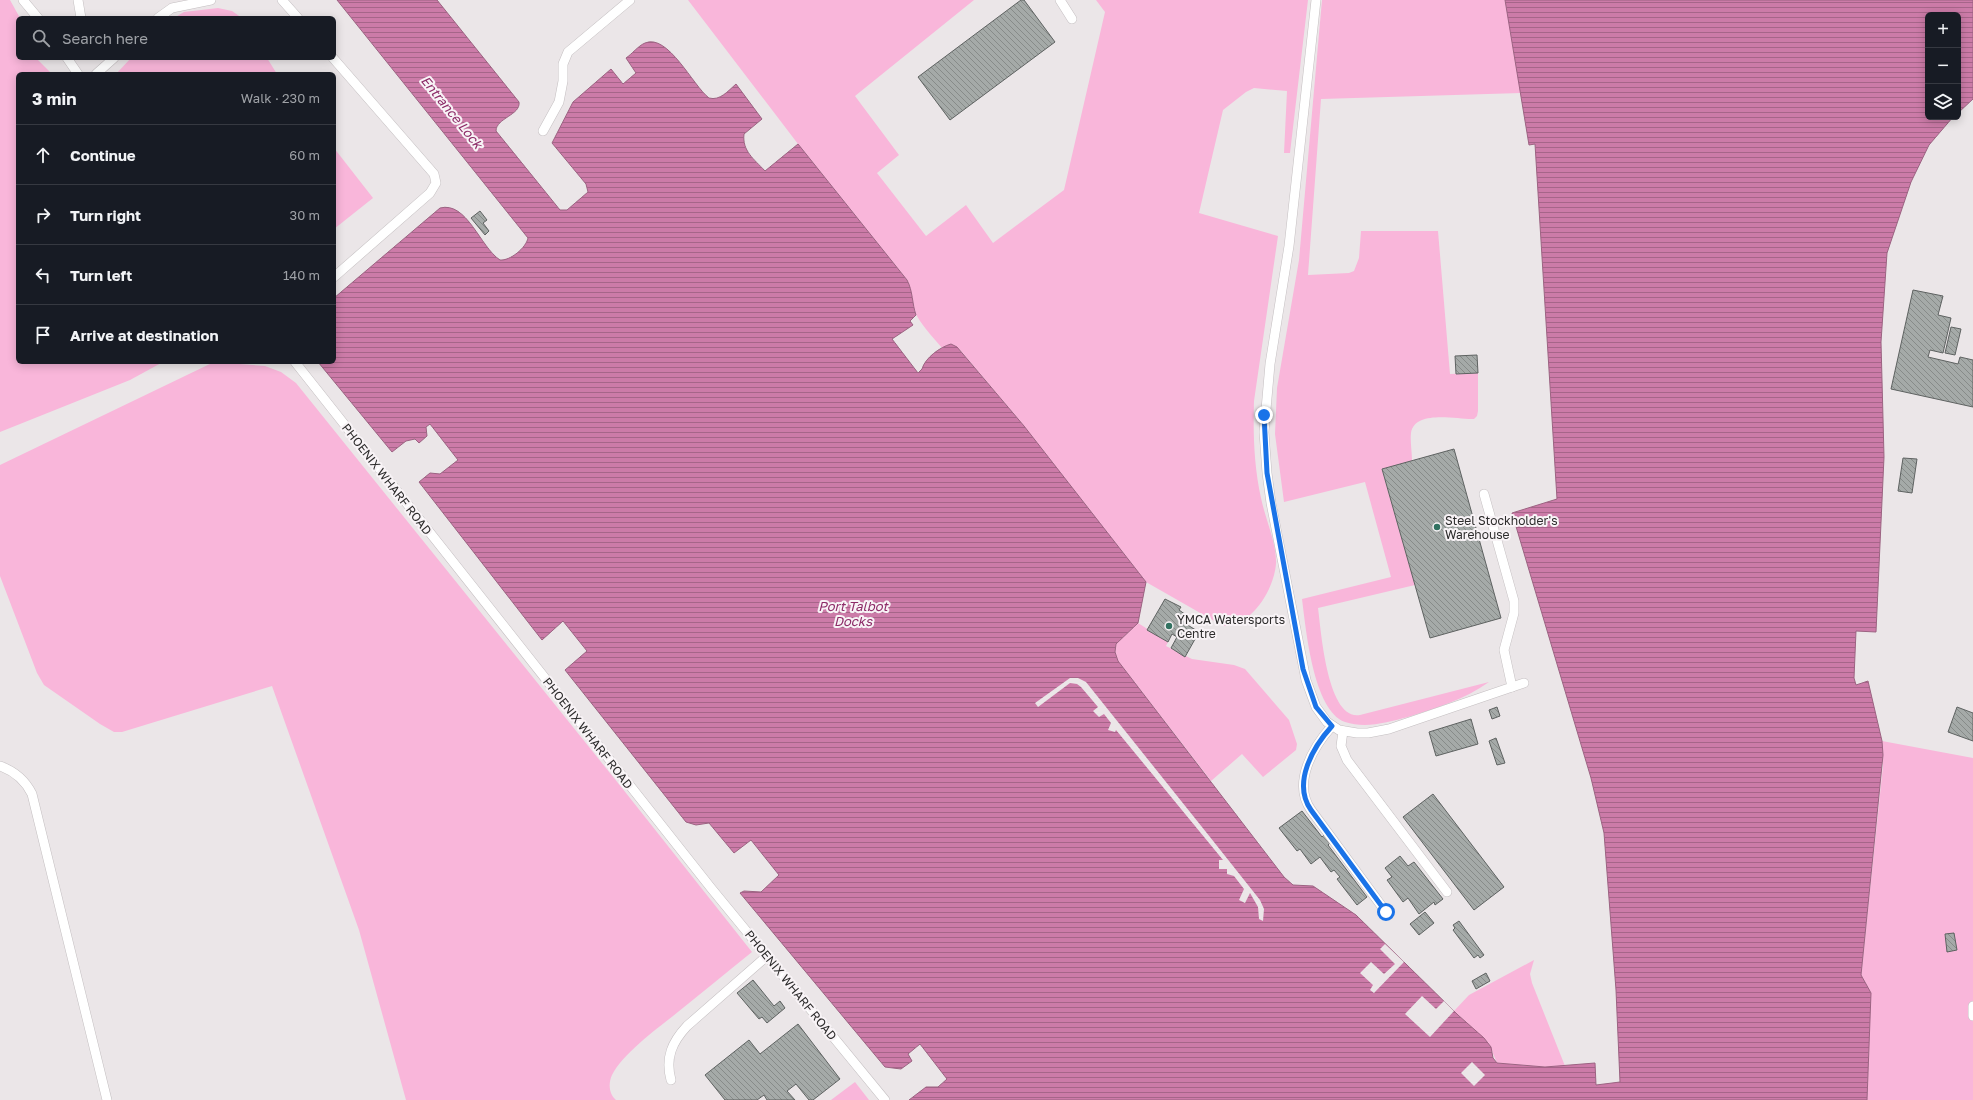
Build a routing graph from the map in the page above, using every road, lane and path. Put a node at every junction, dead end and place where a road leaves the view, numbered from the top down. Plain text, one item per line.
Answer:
1 (23, 0) edge
2 (78, 0) edge
3 (211, 0) edge
4 (282, 0) edge
5 (630, 0) edge
6 (1060, 0) edge
7 (1316, 0) edge
8 (36, 16) edge
9 (81, 16) edge
10 (161, 16) edge
11 (296, 16) edge
12 (1072, 19) dead end
13 (69, 60) edge
14 (112, 60) edge
15 (335, 60) edge
16 (77, 72) edge
17 (98, 72) edge
18 (543, 131) dead end
19 (336, 275) edge
20 (297, 364) edge
21 (1484, 494) dead end
22 (1524, 683) dead end
23 (1512, 687) junction
24 (1332, 726) junction
25 (1343, 731) junction
26 (0, 766) edge
27 (1447, 892) dead end
28 (1386, 912) dead end
29 (767, 956) junction
30 (1973, 1006) edge
31 (1973, 1016) edge
32 (671, 1080) dead end
33 (107, 1100) edge
34 (885, 1100) edge

1 - 8 lane
2 - 9 lane
3 - 10 lane
4 - 11 lane
5 - 18 lane
6 - 12 lane
7 - 24 lane
13 - 16 lane
14 - 17 lane
15 - 19 lane
20 - 29 lane, PHOENIX WHARF ROAD
21 - 23 lane
22 - 23 lane
23 - 25 lane
24 - 25 lane
24 - 28 lane
25 - 27 lane
26 - 33 lane
29 - 32 lane
29 - 34 lane, PHOENIX WHARF ROAD
30 - 31 lane

